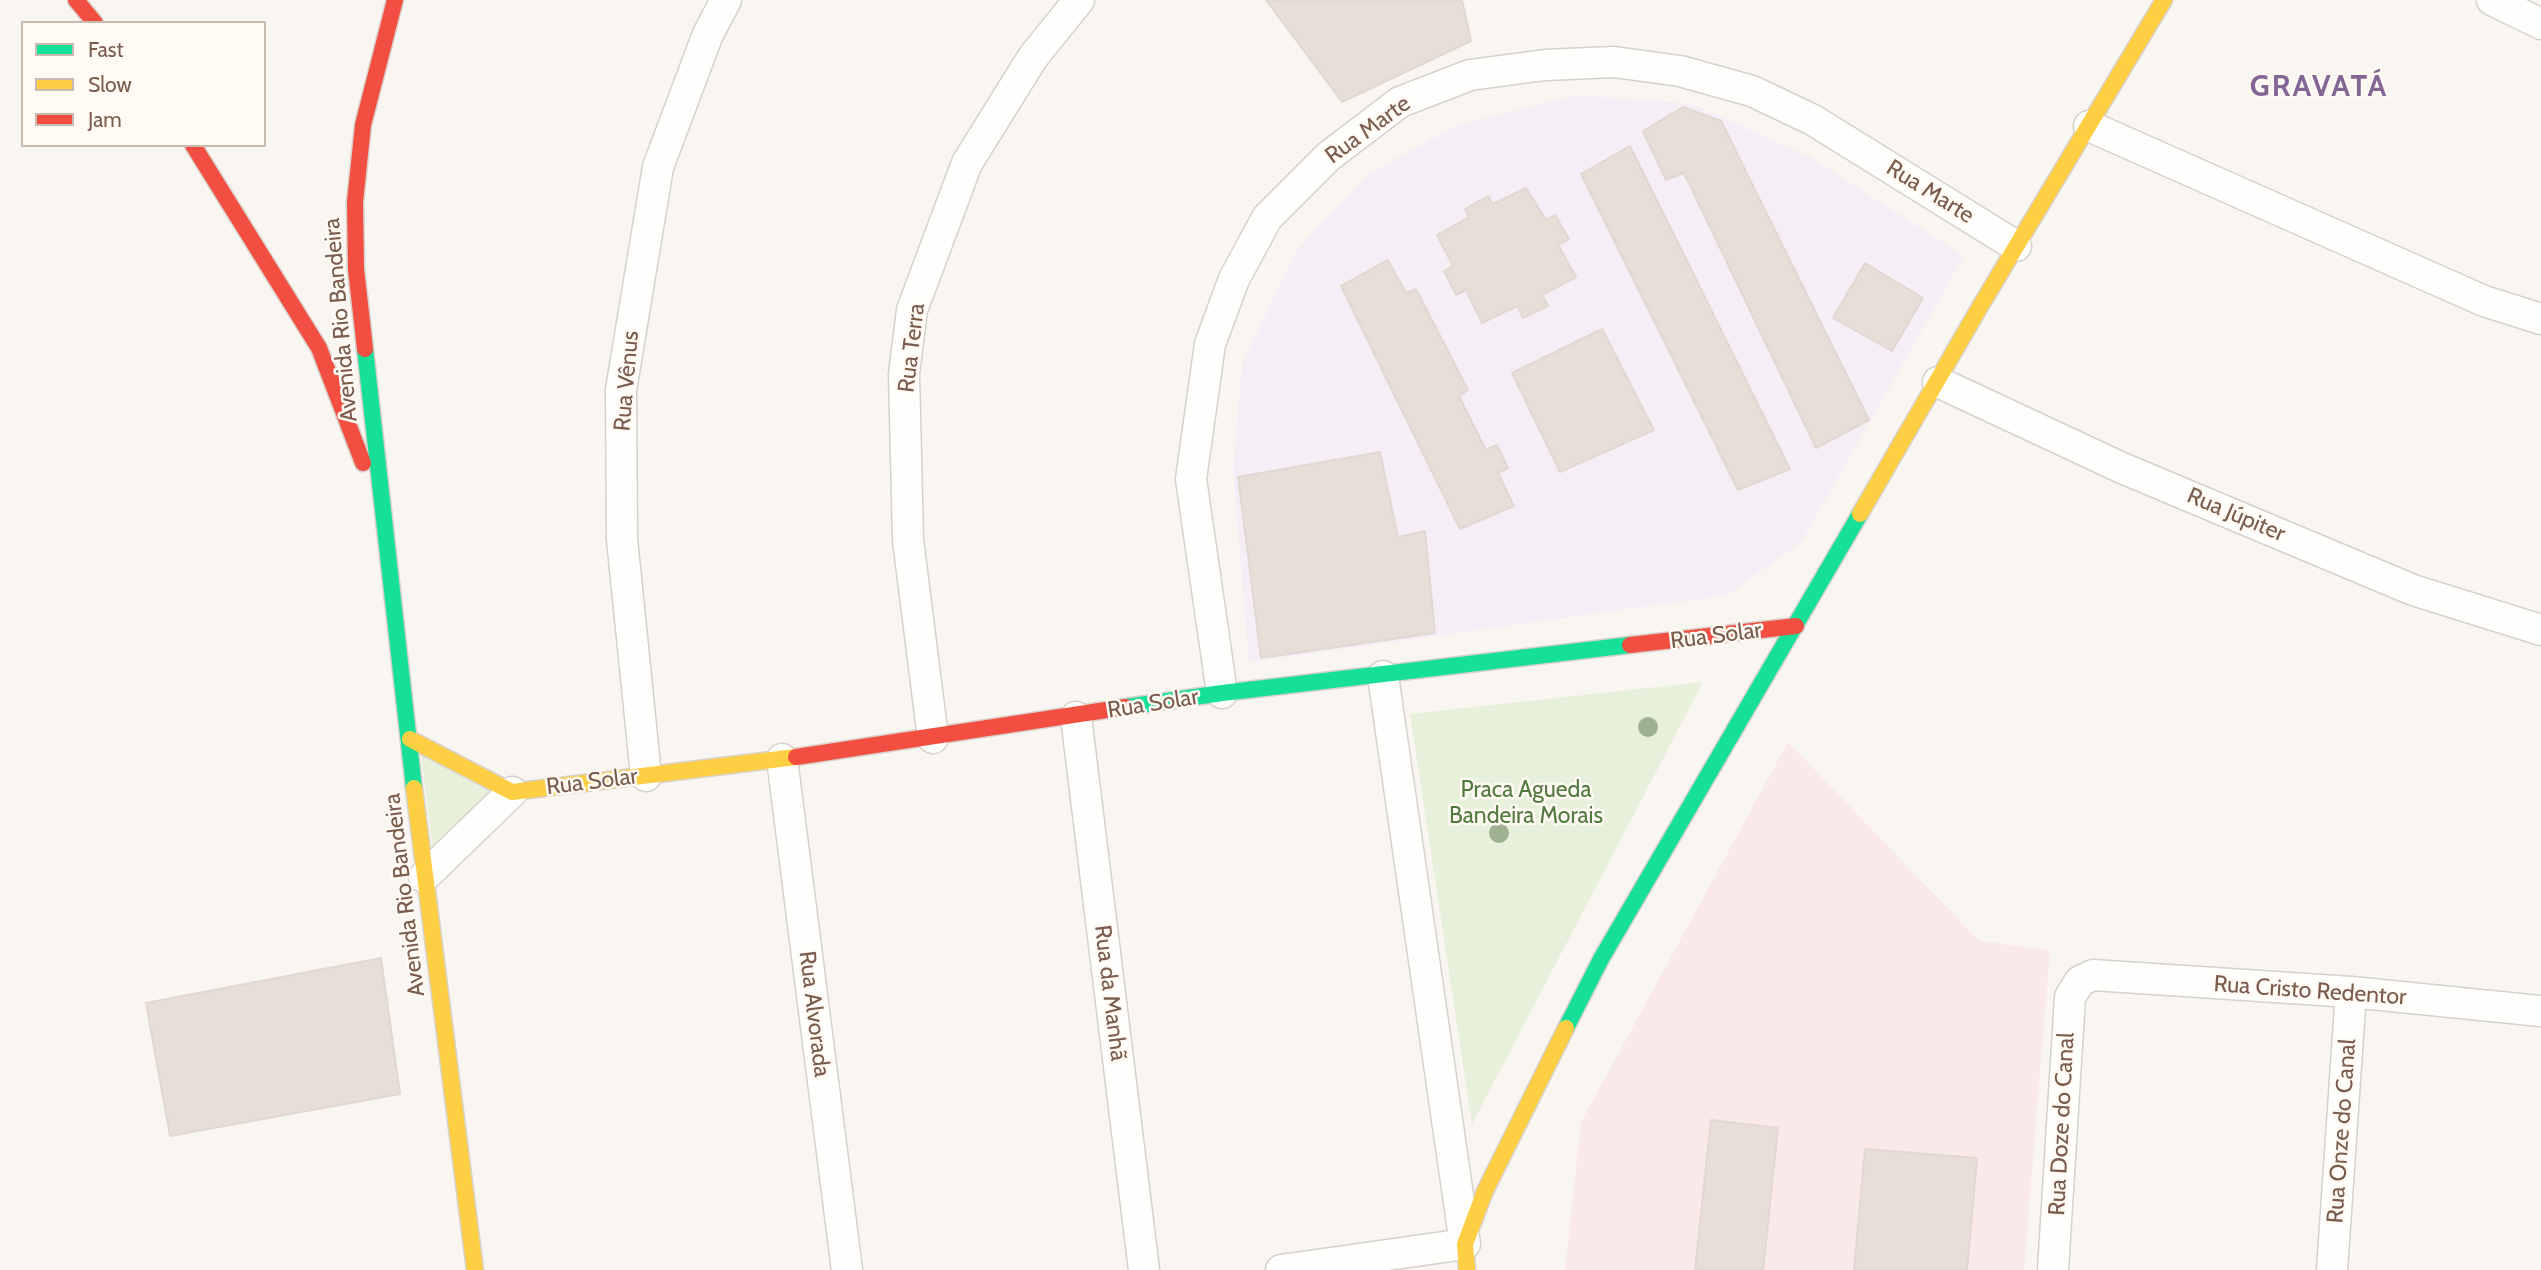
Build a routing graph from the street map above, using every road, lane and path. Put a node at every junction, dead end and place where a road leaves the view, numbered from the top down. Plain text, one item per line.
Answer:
1 (76, 0) edge
2 (395, 0) edge
3 (726, 0) edge
4 (1079, 0) edge
5 (2164, 0) edge
6 (2492, 0) edge
7 (93, 21) edge
8 (2541, 24) edge
9 (2089, 127) junction
10 (194, 147) edge
11 (2017, 246) junction
12 (2541, 319) edge
13 (1938, 382) junction
14 (382, 514) junction
15 (1796, 626) junction
16 (2541, 630) edge
17 (1383, 676) junction
18 (1222, 693) junction
19 (1076, 717) junction
20 (410, 738) junction
21 (933, 738) junction
22 (782, 759) junction
23 (646, 776) junction
24 (512, 792) junction
25 (424, 877) junction
26 (2080, 981) joint
27 (2351, 992) junction
28 (2541, 1011) edge
29 (1466, 1257) edge
30 (475, 1270) edge
31 (847, 1270) edge
32 (1144, 1270) edge
33 (1281, 1270) edge
34 (2053, 1270) edge
35 (2332, 1270) edge

1 - 7 street
2 - 14 street, Avenida Rio Bandeira
3 - 23 street, Rua Vênus
4 - 21 street, Rua Terra
5 - 9 street
6 - 8 street
9 - 11 street
9 - 12 street
10 - 14 street, Avenida Rio Bandeira
11 - 13 street
11 - 18 street, Rua Marte
13 - 15 street
13 - 16 street, Rua Júpiter
14 - 20 street, Avenida Rio Bandeira
15 - 17 street, Rua Solar
15 - 29 street
17 - 18 street, Rua Solar
17 - 29 street
18 - 19 street, Rua Solar
19 - 21 street, Rua Solar
19 - 32 street, Rua da Manhã
20 - 24 street
20 - 25 street, Avenida Rio Bandeira
21 - 22 street, Rua Solar
22 - 23 street, Rua Solar
22 - 31 street, Rua Alvorada
23 - 24 street, Rua Solar
24 - 25 street
25 - 30 street, Avenida Rio Bandeira
26 - 27 street, Rua Cristo Redentor
26 - 34 street, Rua Doze do Canal
27 - 28 street, Rua Cristo Redentor
27 - 35 street, Rua Onze do Canal
29 - 33 street

